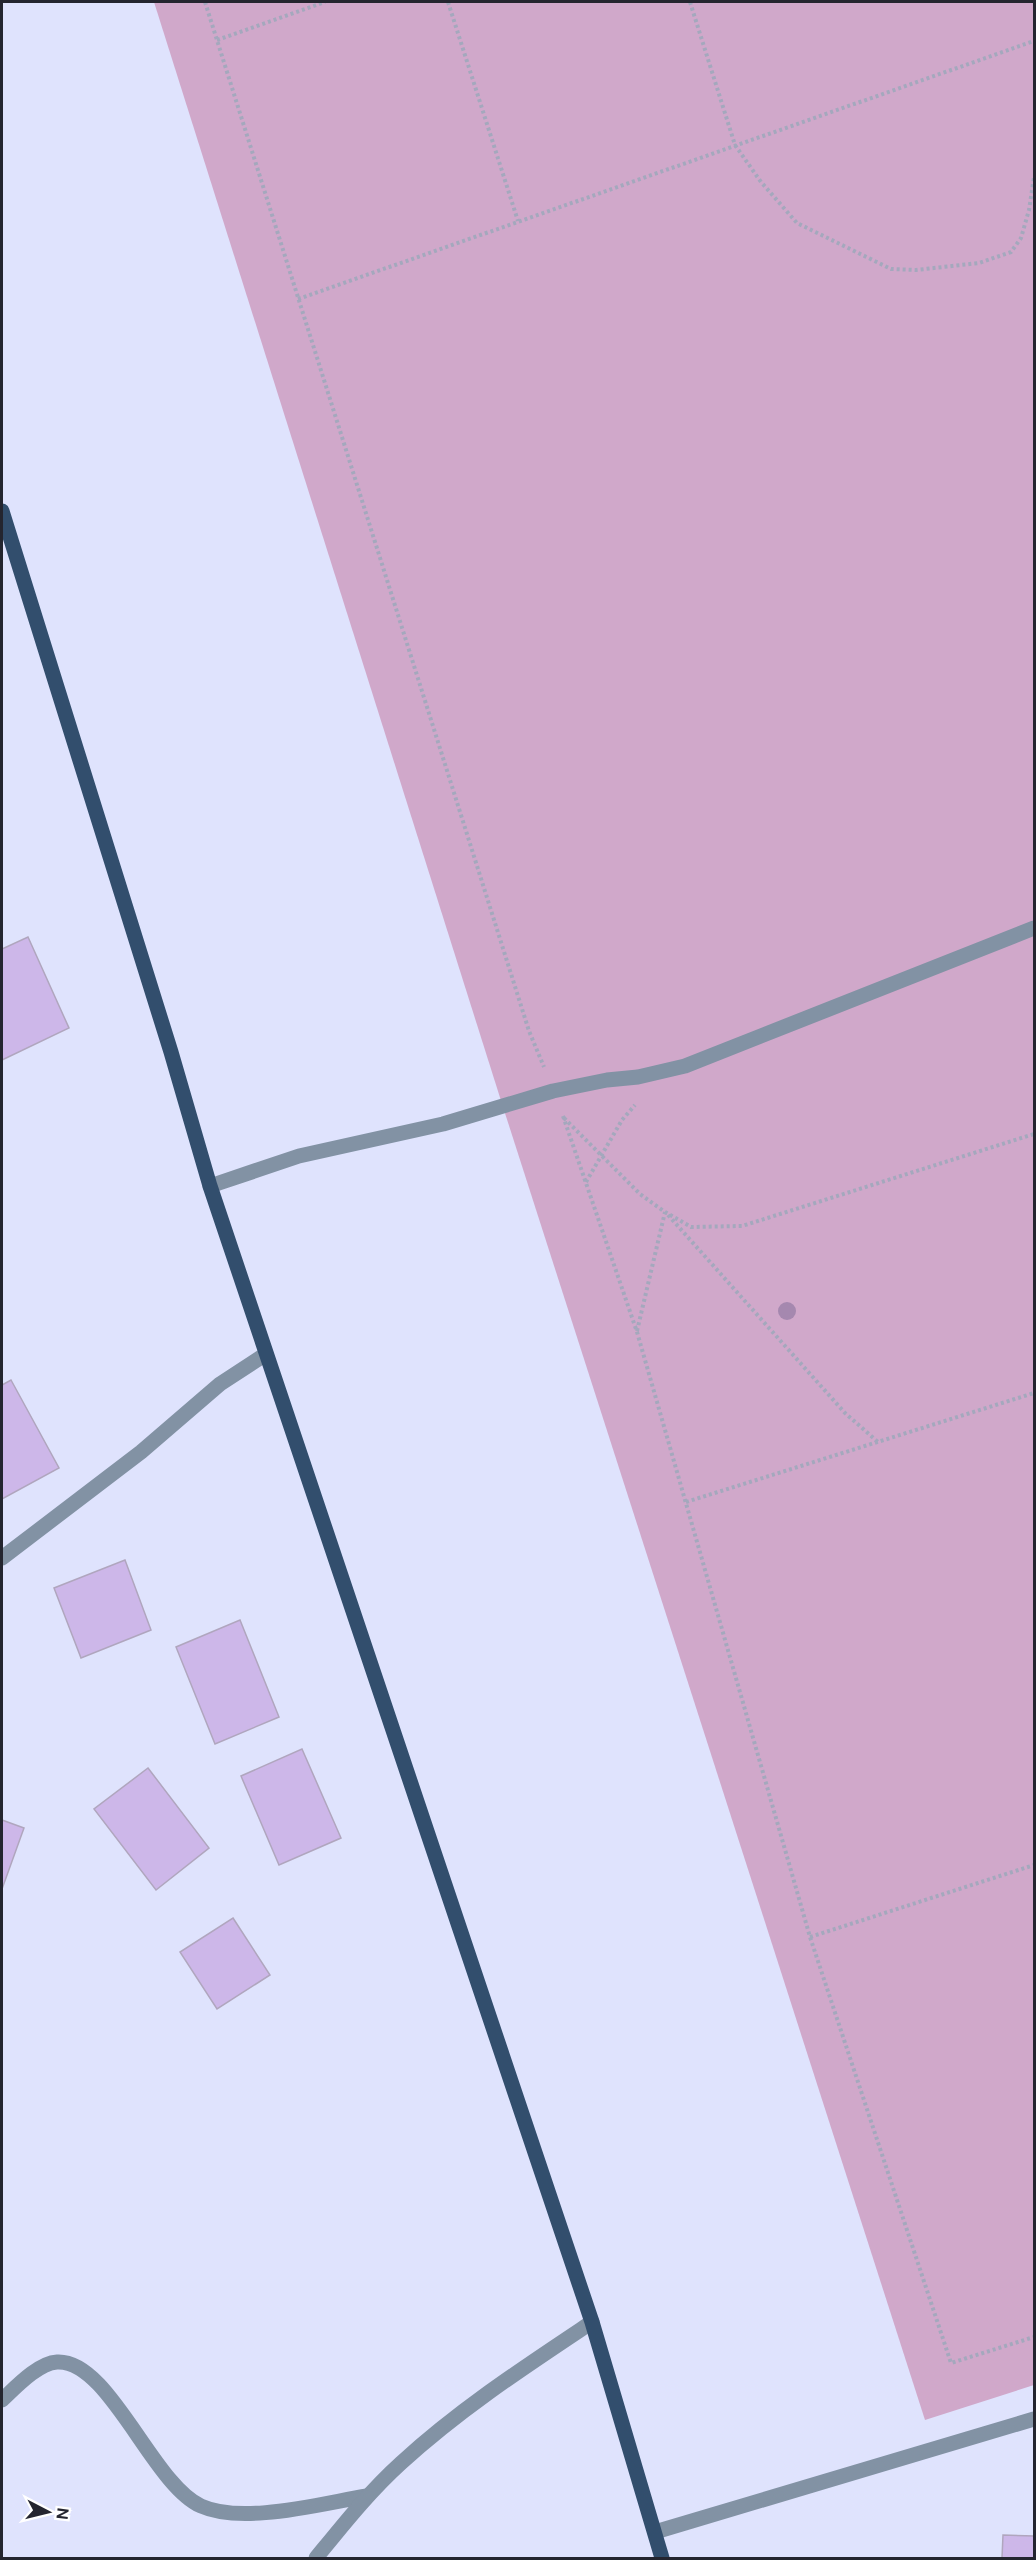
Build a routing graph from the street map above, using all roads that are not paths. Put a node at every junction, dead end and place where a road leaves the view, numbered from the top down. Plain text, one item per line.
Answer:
1 (2, 511) edge
2 (1035, 928) edge
3 (210, 1185) junction
4 (266, 1354) junction
5 (2, 1558) edge
6 (592, 2322) junction
7 (2, 2400) edge
8 (1035, 2420) edge
9 (367, 2496) junction
10 (655, 2532) junction
11 (316, 2559) edge
12 (662, 2559) edge

1 - 3 main road
2 - 3 street
3 - 4 main road
4 - 5 street
4 - 6 main road
6 - 9 street
6 - 10 main road
7 - 9 street
8 - 10 street
9 - 11 street
10 - 12 main road

